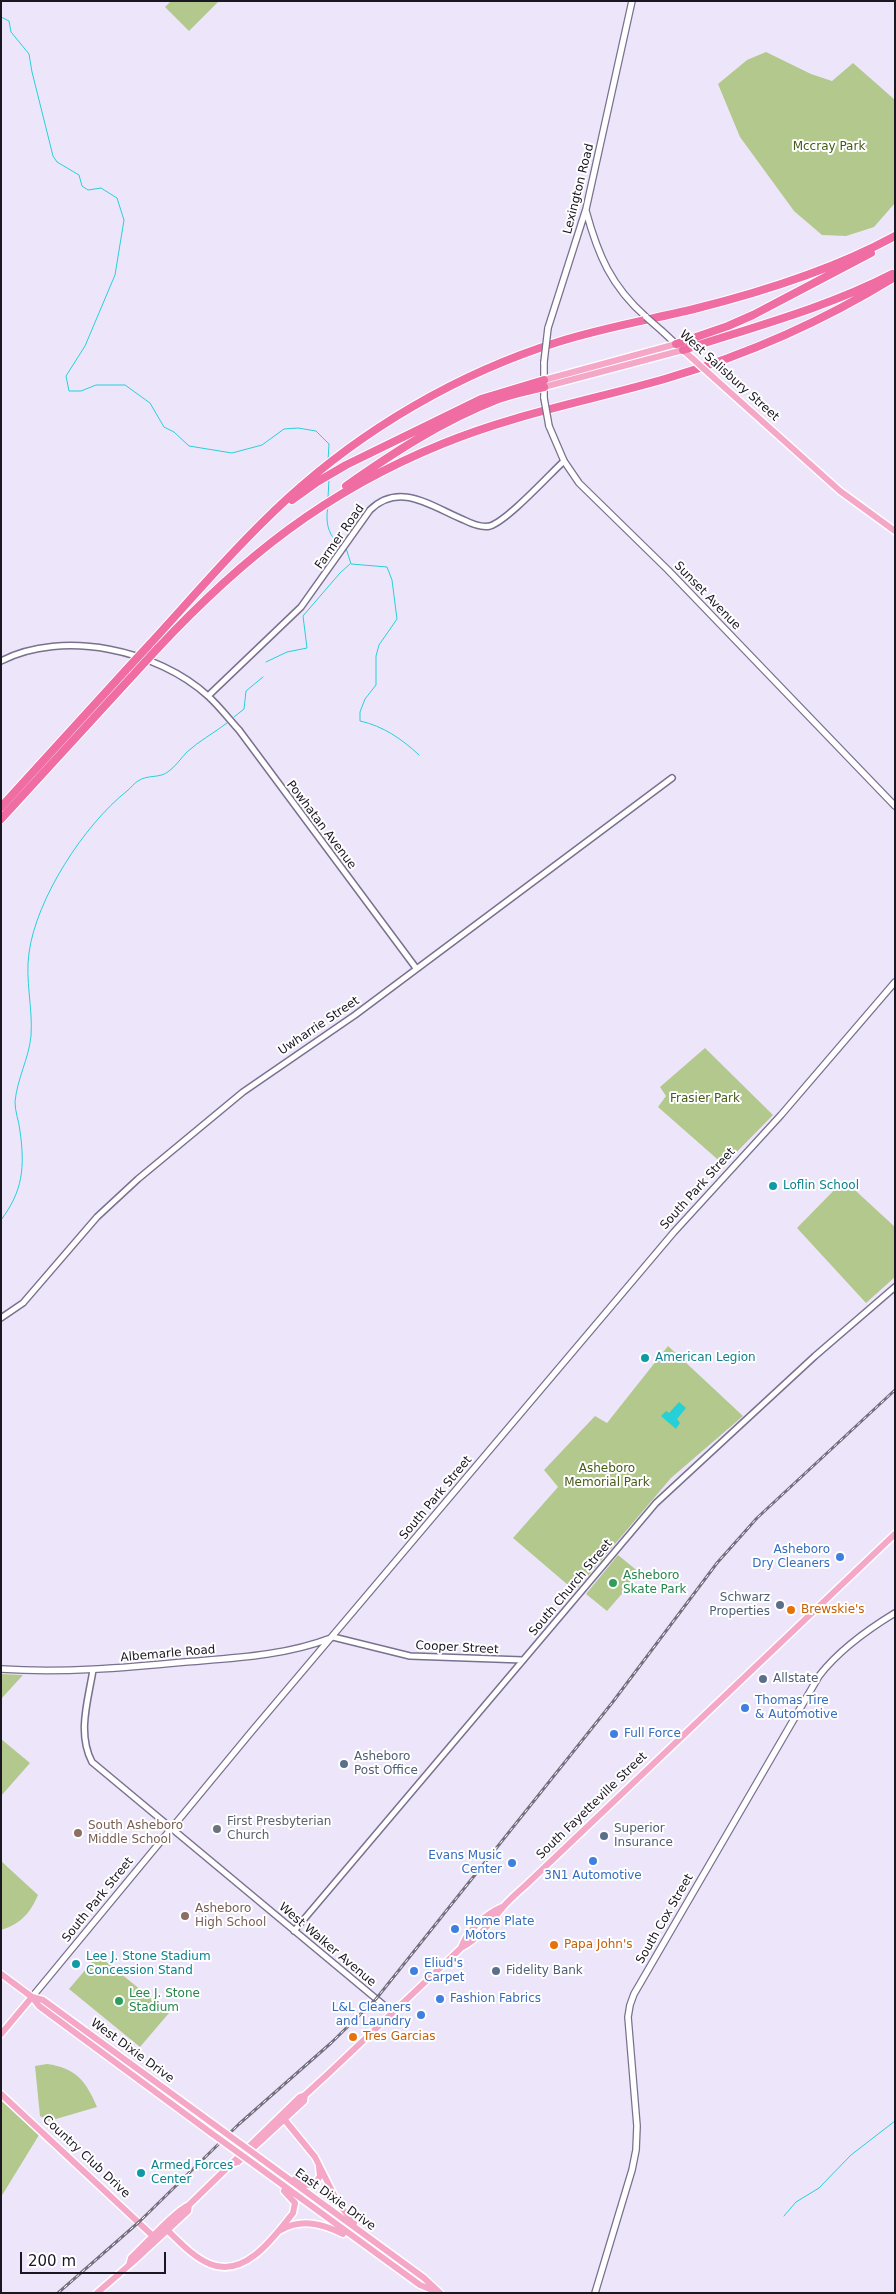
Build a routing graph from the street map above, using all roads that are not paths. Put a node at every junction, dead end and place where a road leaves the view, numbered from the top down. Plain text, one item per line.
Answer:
1 (632, 1) edge
2 (586, 209) junction
3 (895, 238) edge
4 (895, 272) edge
5 (895, 277) edge
6 (676, 344) junction
7 (683, 350) junction
8 (544, 383) junction
9 (564, 461) junction
10 (298, 521) junction
11 (260, 525) junction
12 (895, 531) edge
13 (1, 662) edge
14 (208, 696) junction
15 (672, 778) dead end
16 (895, 806) edge
17 (1, 808) edge
18 (1, 819) edge
19 (416, 968) junction
20 (895, 982) edge
21 (895, 1287) edge
22 (1, 1318) edge
23 (895, 1534) edge
24 (895, 1613) edge
25 (333, 1637) junction
26 (523, 1660) junction
27 (1, 1669) edge
28 (93, 1670) junction
29 (171, 1829) junction
30 (500, 1908) junction
31 (294, 1931) junction
32 (464, 1946) junction
33 (1, 1974) edge
34 (32, 1997) junction
35 (392, 2012) junction
36 (1, 2034) edge
37 (1, 2094) edge
38 (305, 2095) junction
39 (284, 2119) junction
40 (216, 2126) joint
41 (211, 2133) joint
42 (232, 2164) junction
43 (319, 2165) junction
44 (282, 2175) junction
45 (272, 2178) junction
46 (188, 2205) junction
47 (167, 2230) junction
48 (277, 2232) junction
49 (361, 2232) junction
50 (154, 2237) junction
51 (360, 2242) junction
52 (129, 2265) junction
53 (97, 2293) edge
54 (439, 2293) edge
55 (595, 2293) edge

1 - 2 main road, Lexington Road
2 - 6 main road, West Salisbury Street, bridge
2 - 8 main road, Lexington Road, bridge
3 - 6 highway
3 - 11 highway
4 - 7 highway
5 - 10 highway
6 - 7 main road, West Salisbury Street
6 - 8 main road
7 - 8 main road
7 - 12 main road, West Salisbury Street, bridge
8 - 9 main road, Sunset Avenue, bridge
8 - 10 highway
8 - 11 highway
9 - 14 street, Farmer Road
9 - 16 main road, Sunset Avenue
10 - 18 highway, bridge
11 - 17 highway, bridge
13 - 14 street, Powhatan Avenue
14 - 19 street, Powhatan Avenue
15 - 19 street, Uwharrie Street
19 - 22 street, Uwharrie Street
20 - 25 main road, South Park Street
21 - 26 street, South Church Street
23 - 30 main road, South Fayetteville Street
24 - 55 main road, South Cox Street
25 - 26 street, Cooper Street
25 - 28 main road, Albemarle Road
25 - 29 main road, South Park Street
26 - 31 street, South Church Street
27 - 28 main road, Albemarle Road
28 - 29 street, West Walker Avenue
29 - 31 street, West Walker Avenue
29 - 34 main road, South Park Street
30 - 32 main road, South Fayetteville Street
30 - 32 main road
31 - 35 street, West Walker Avenue
32 - 35 main road, South Fayetteville Street
33 - 34 main road, West Dixie Drive
34 - 36 main road, South Park Street
34 - 40 main road, West Dixie Drive
34 - 41 main road, West Dixie Drive
35 - 38 main road, South Fayetteville Street
37 - 50 main road, Country Club Drive
38 - 39 main road, South Fayetteville Street
38 - 42 main road, South Fayetteville Street
39 - 42 main road, South Fayetteville Street
39 - 43 main road
40 - 44 main road, East Dixie Drive, bridge
41 - 45 main road, East Dixie Drive, bridge
42 - 46 main road, South Fayetteville Street
43 - 44 main road
43 - 49 main road
44 - 49 main road, East Dixie Drive
45 - 48 main road
45 - 51 main road, East Dixie Drive
46 - 47 main road, South Fayetteville Street
46 - 50 main road, South Fayetteville Street
47 - 48 main road
47 - 52 main road, South Fayetteville Street
48 - 51 main road
49 - 54 main road, East Dixie Drive
50 - 52 main road, South Fayetteville Street
51 - 54 main road, East Dixie Drive
52 - 53 main road, South Fayetteville Street

